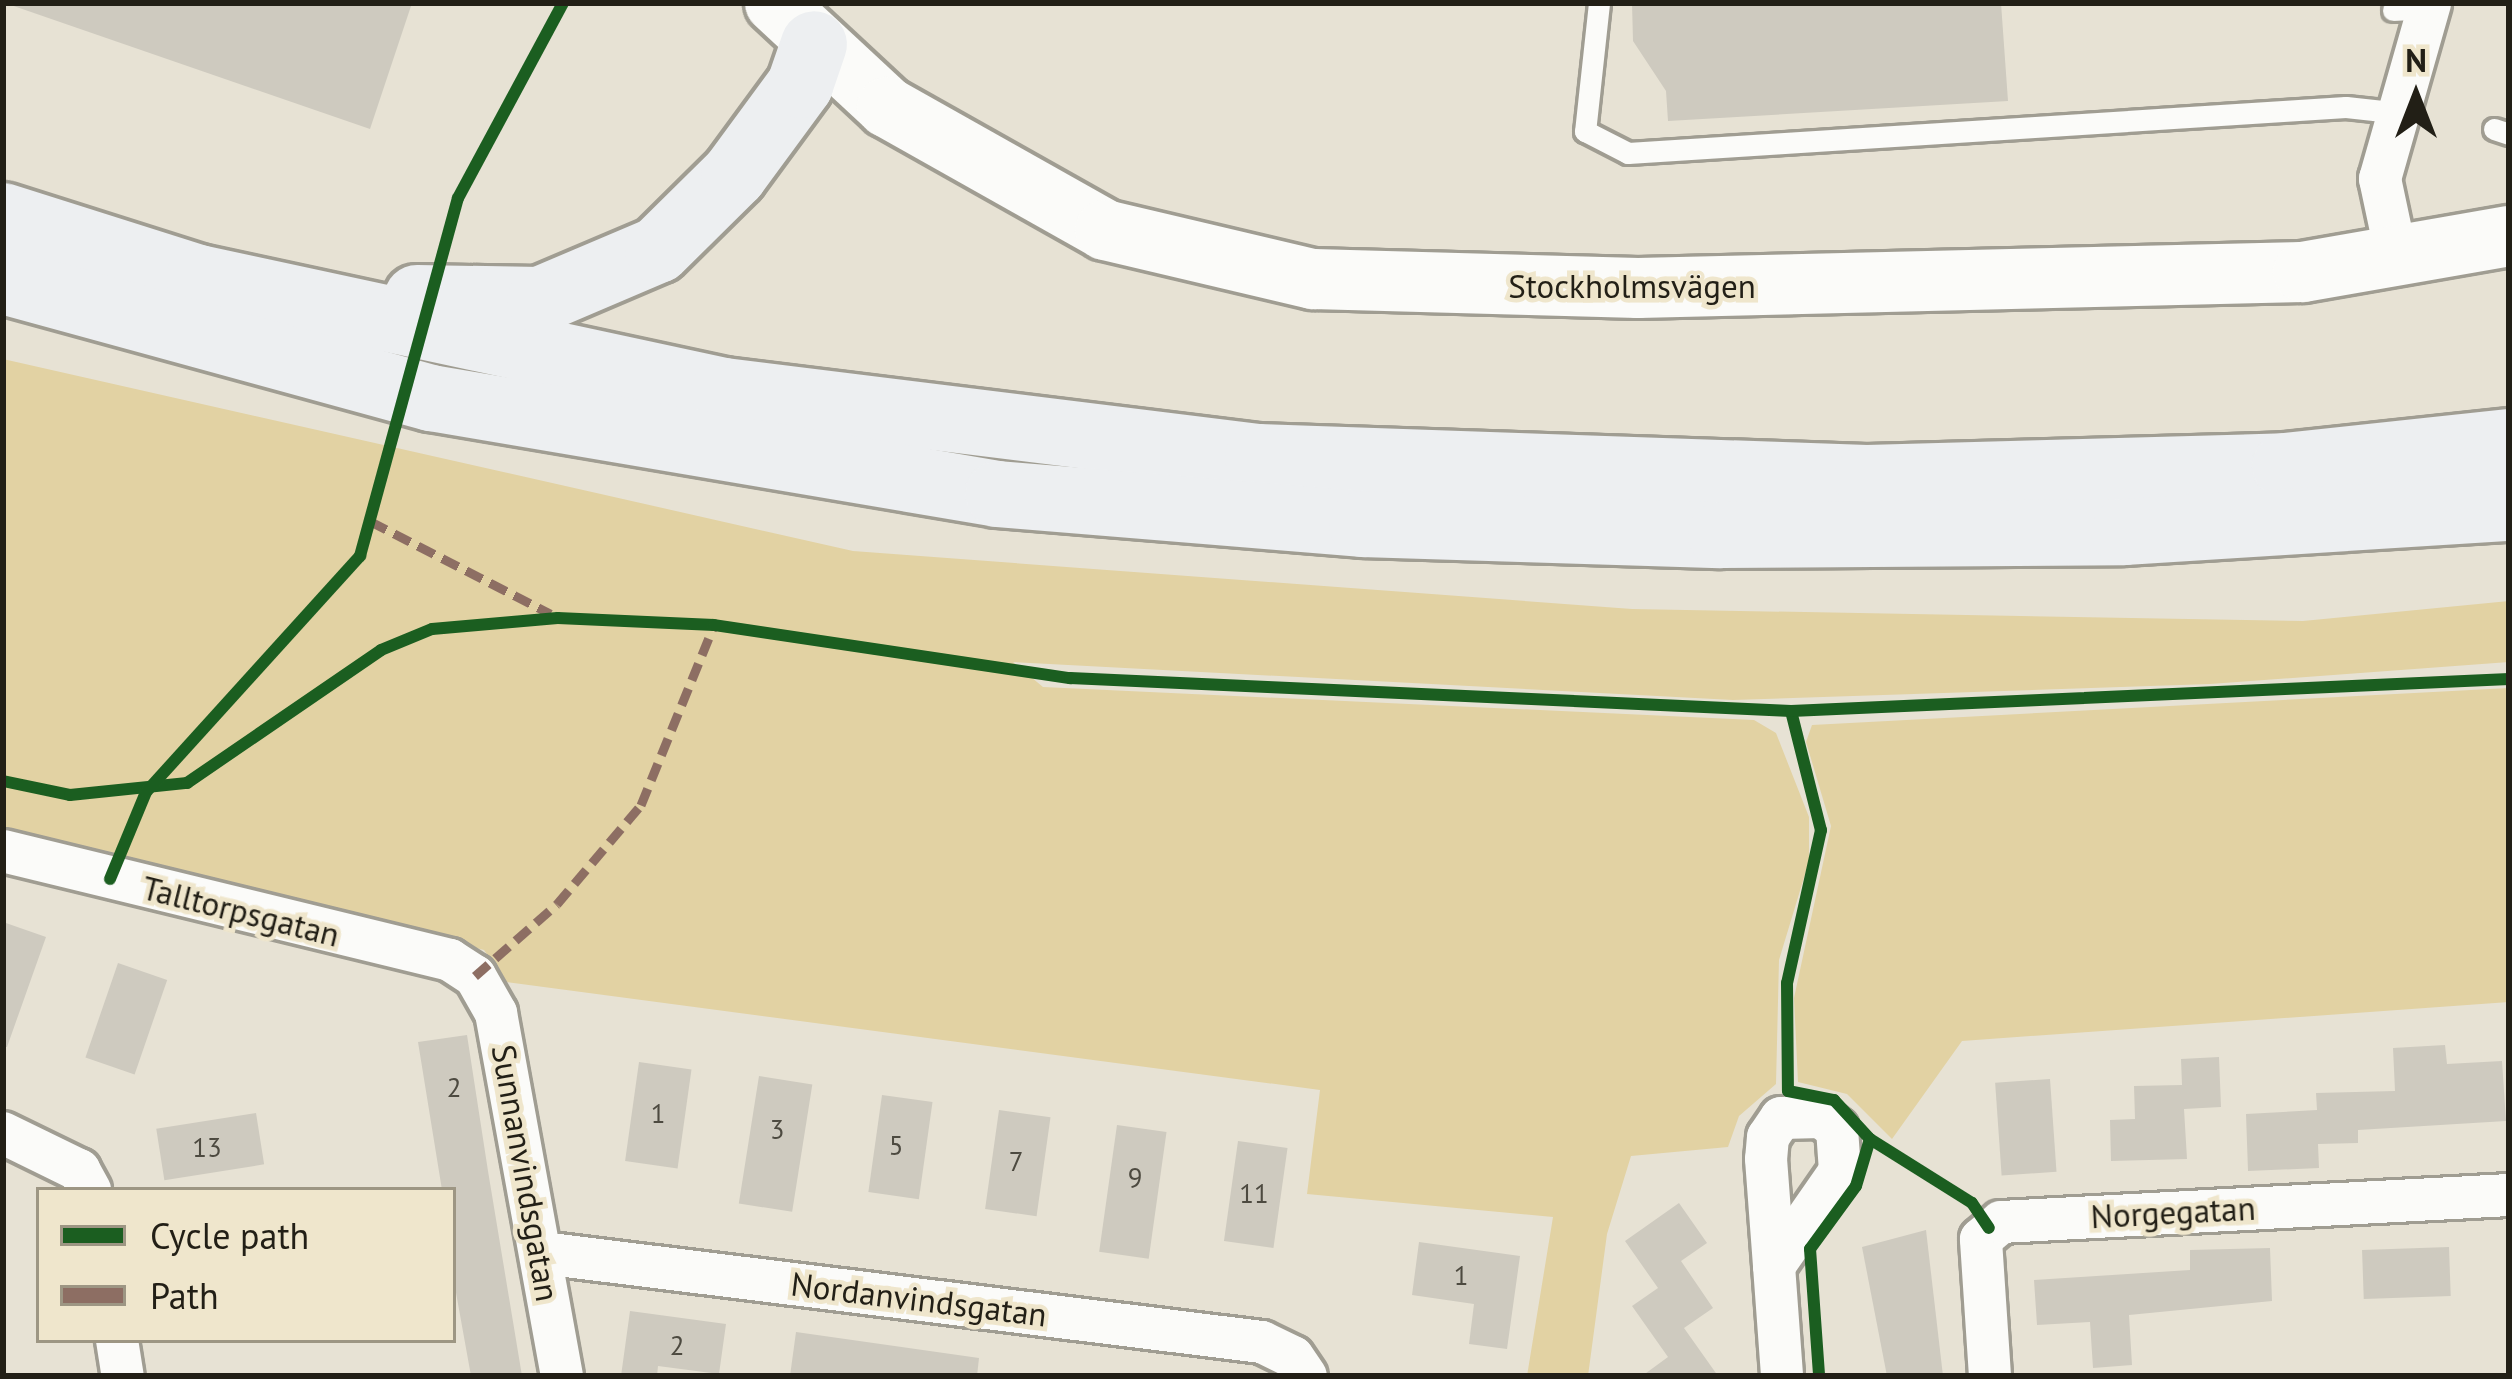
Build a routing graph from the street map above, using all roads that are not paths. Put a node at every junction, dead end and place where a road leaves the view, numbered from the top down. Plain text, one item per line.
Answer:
1 (1600, 3) edge
2 (2417, 7) edge
3 (795, 24) edge
4 (2392, 112) junction
5 (4, 216) edge
6 (2509, 236) edge
7 (2396, 254) junction
8 (3, 280) edge
9 (2509, 442) edge
10 (2509, 508) edge
11 (3, 851) edge
12 (475, 976) joint
13 (3, 1133) edge
14 (88, 1187) edge
15 (2509, 1195) edge
16 (542, 1253) junction
17 (1774, 1266) dead end
18 (118, 1343) edge
19 (1299, 1366) edge
20 (123, 1376) edge
21 (562, 1376) edge
22 (1782, 1376) edge
23 (1990, 1376) edge

1 - 4 lane
2 - 4 street
3 - 5 highway
3 - 7 street, Stockholmsvägen
4 - 7 street
5 - 9 highway
6 - 7 street, Stockholmsvägen
8 - 10 highway
11 - 12 street, Talltorpsgatan
12 - 16 street, Sunnanvindsgatan
13 - 14 street
15 - 23 street, Norgegatan
16 - 19 street, Nordanvindsgatan
16 - 21 street, Sunnanvindsgatan
17 - 22 street
18 - 20 street

